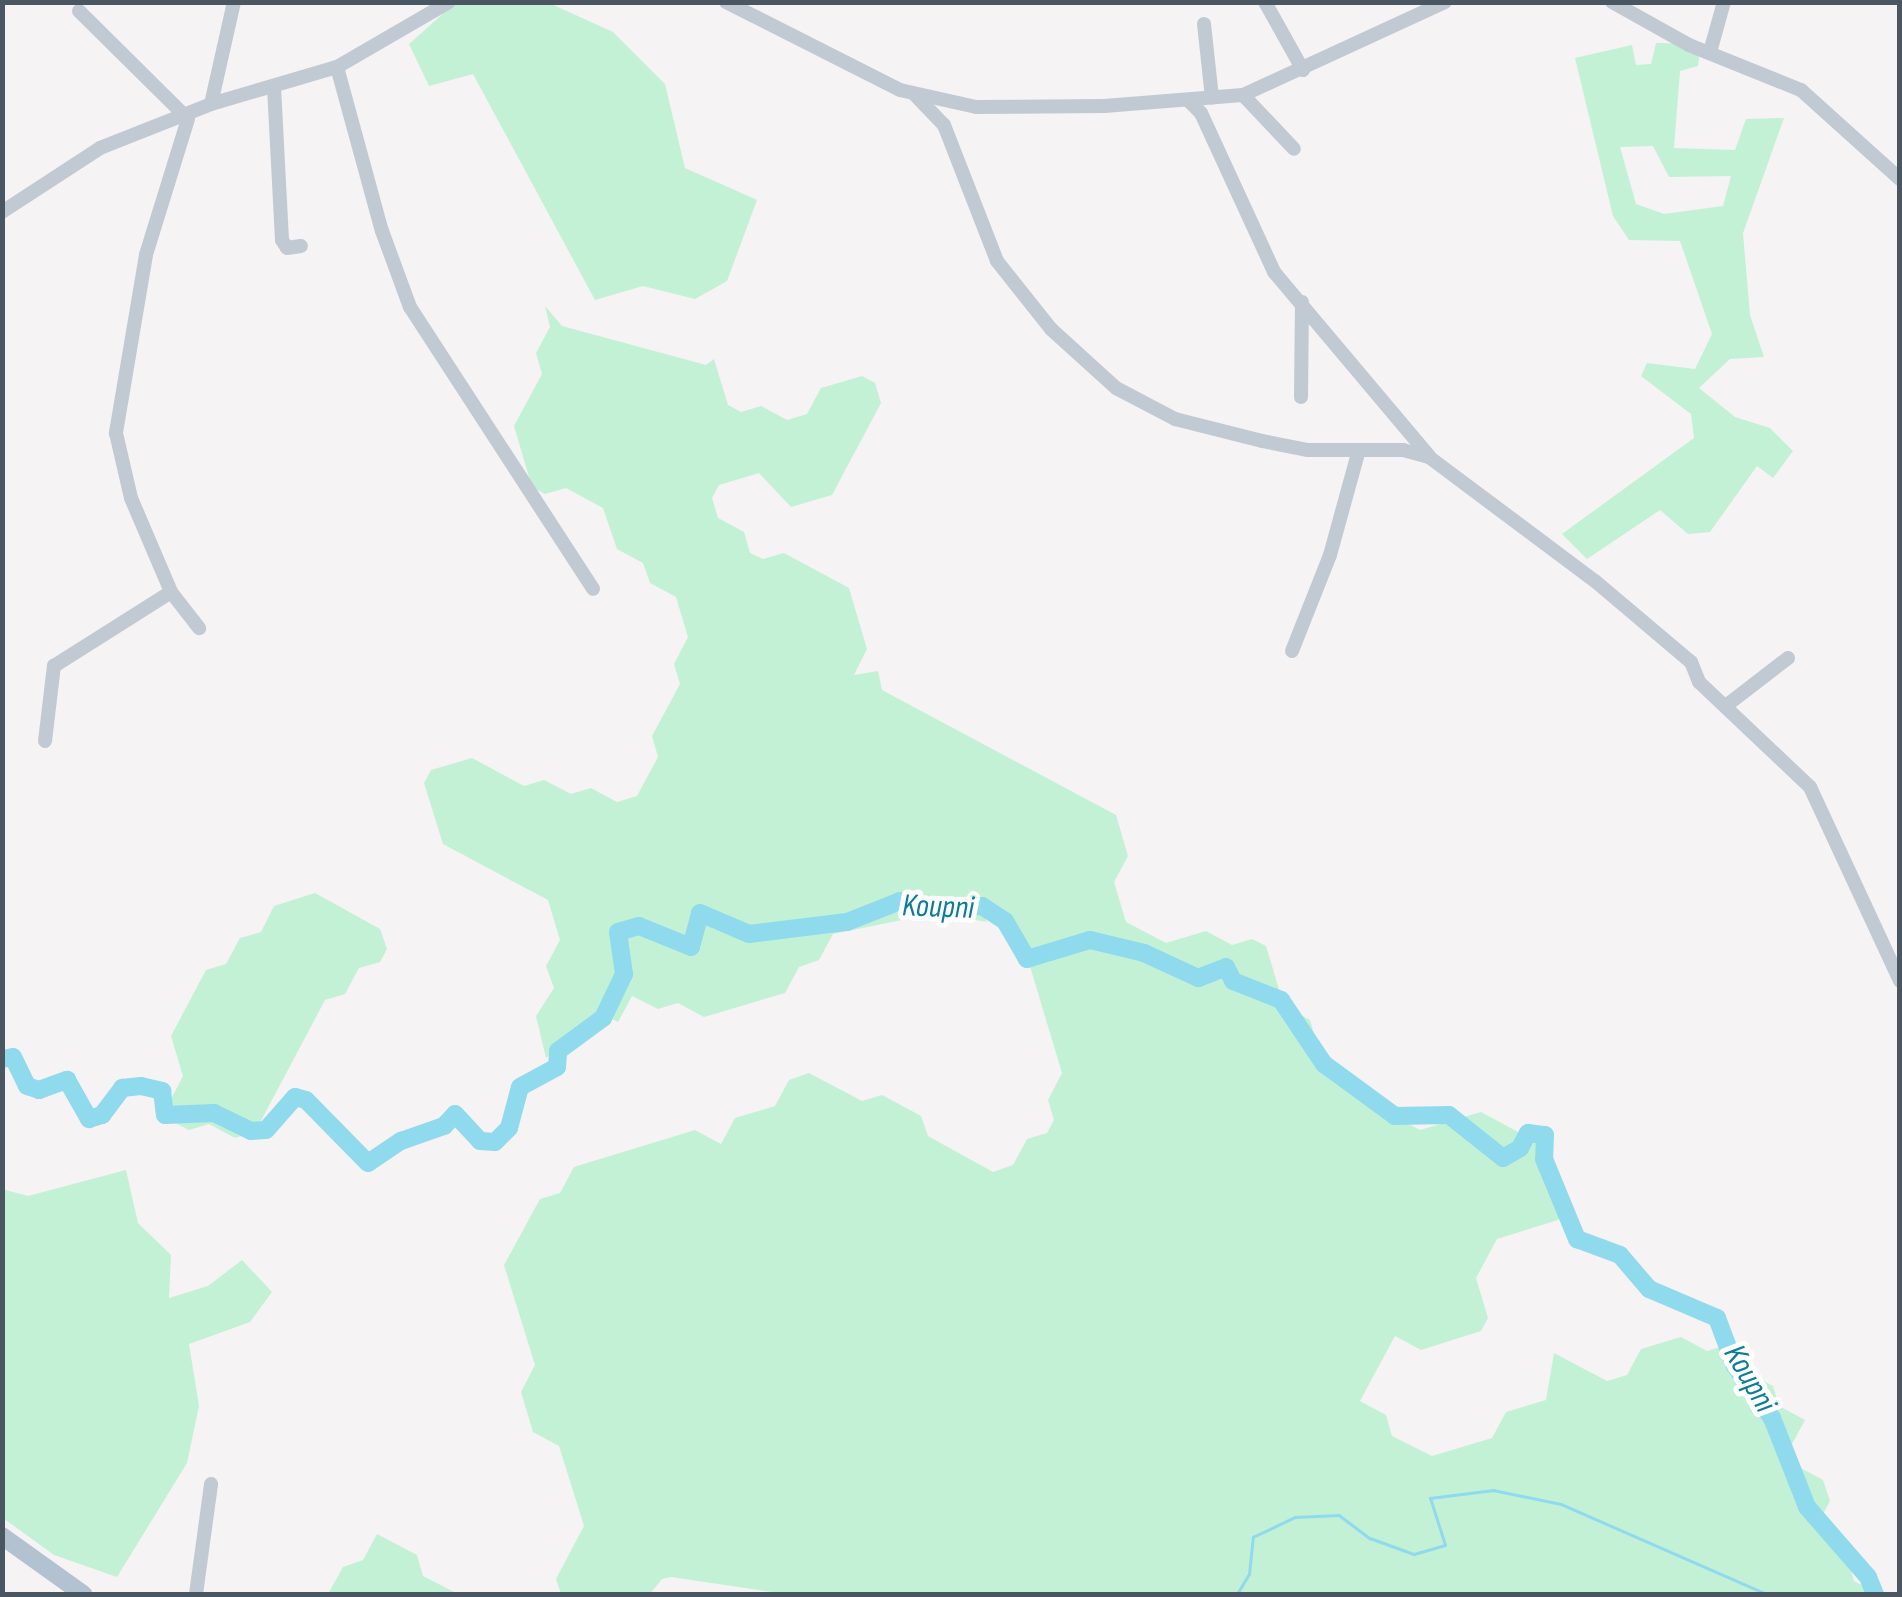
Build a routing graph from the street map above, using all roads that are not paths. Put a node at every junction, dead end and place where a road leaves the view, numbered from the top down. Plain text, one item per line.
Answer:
1 (234, 2) edge
2 (448, 2) edge
3 (726, 2) edge
4 (1265, 2) edge
5 (1445, 2) edge
6 (1612, 2) edge
7 (1724, 2) edge
8 (79, 10) dead end
9 (1204, 24) dead end
10 (1710, 52) junction
11 (337, 66) junction
12 (1304, 70) junction
13 (274, 87) junction
14 (1243, 95) junction
15 (916, 96) junction
16 (1212, 98) junction
17 (1188, 100) junction
18 (211, 104) junction
19 (184, 113) junction
20 (1294, 149) dead end
21 (1900, 180) edge
22 (2, 212) edge
23 (300, 246) dead end
24 (1302, 302) junction
25 (1301, 397) dead end
26 (1359, 450) junction
27 (1429, 457) junction
28 (594, 589) dead end
29 (172, 592) junction
30 (199, 628) dead end
31 (1292, 651) dead end
32 (1788, 658) dead end
33 (1727, 705) junction
34 (45, 741) dead end
35 (1900, 981) edge
36 (211, 1484) dead end
37 (2, 1536) edge
38 (83, 1594) edge
39 (196, 1594) edge

1 - 18 street
2 - 11 street
3 - 15 street
4 - 12 street
5 - 12 street
6 - 10 street
7 - 10 street
8 - 19 street
9 - 16 street
10 - 21 street
11 - 13 street
11 - 28 street
12 - 14 street
13 - 18 street
13 - 23 street
14 - 16 street
14 - 20 street
15 - 17 street
15 - 26 street
16 - 17 street
17 - 24 street
18 - 19 street
19 - 22 street
19 - 29 street
24 - 25 street
24 - 27 street
26 - 27 street
26 - 31 street
27 - 33 street
29 - 30 street
29 - 34 street
32 - 33 street
33 - 35 street
36 - 39 street
37 - 38 main road

